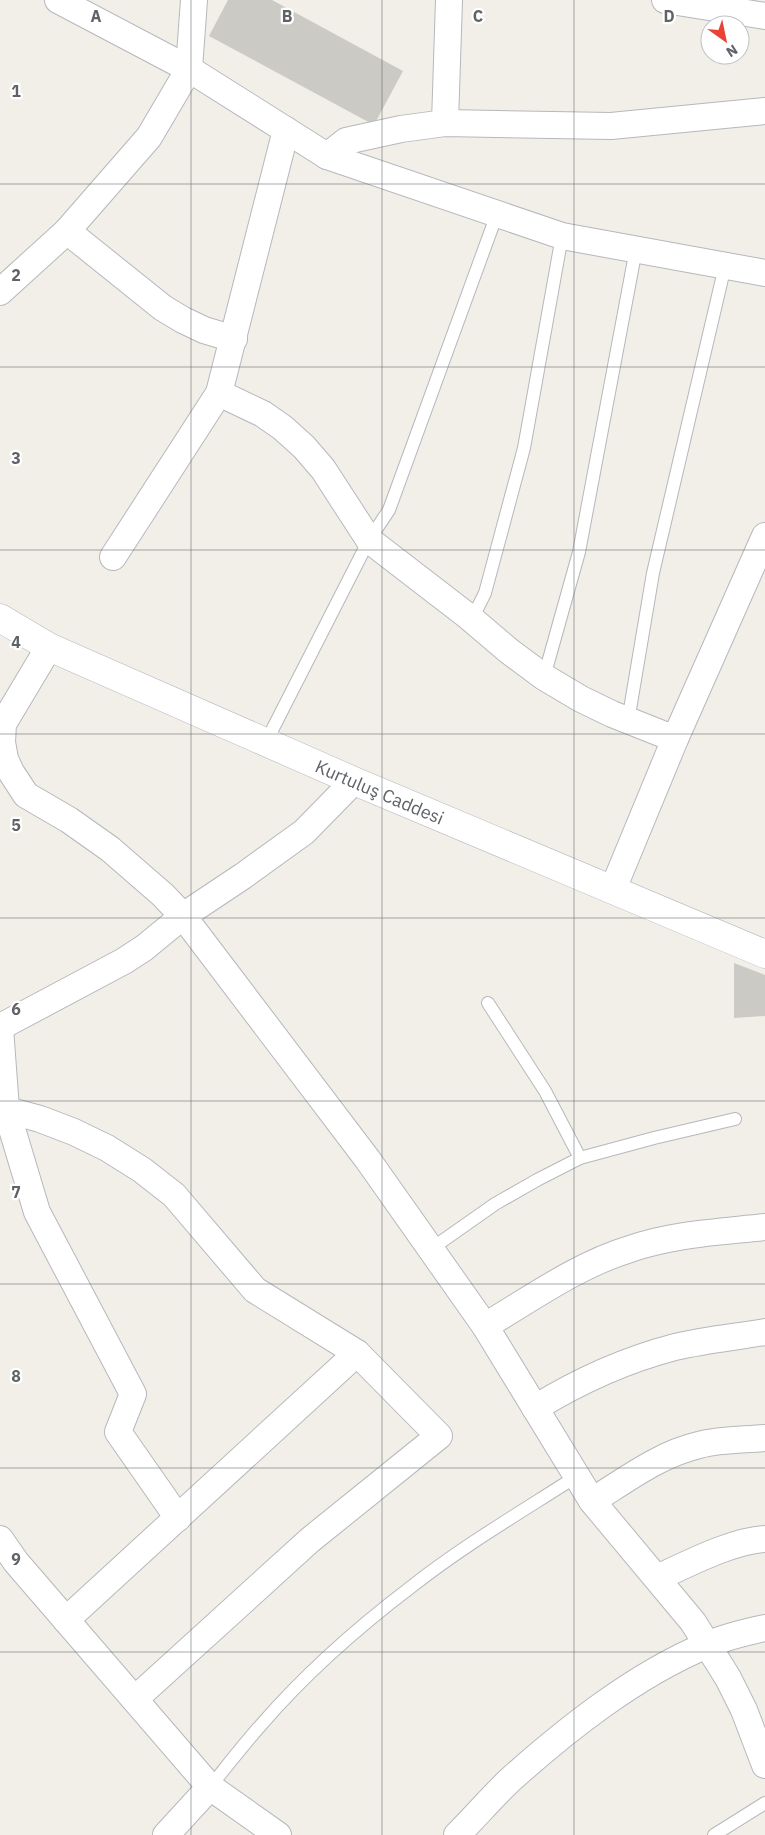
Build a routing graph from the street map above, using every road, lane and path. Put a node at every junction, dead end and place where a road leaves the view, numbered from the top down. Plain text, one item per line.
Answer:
1 (58, 0) edge
2 (194, 0) edge
3 (449, 0) edge
4 (665, 0) edge
5 (765, 16) edge
6 (189, 69) junction
7 (765, 111) edge
8 (445, 123) junction
9 (286, 130) junction
10 (327, 156) junction
11 (497, 214) junction
12 (67, 231) junction
13 (562, 236) junction
14 (636, 249) junction
15 (725, 266) junction
16 (765, 273) edge
17 (0, 292) edge
18 (234, 338) junction
19 (219, 393) junction
20 (765, 536) edge
21 (369, 540) junction
22 (113, 557) dead end
23 (469, 617) junction
24 (0, 618) edge
25 (49, 646) junction
26 (544, 677) junction
27 (628, 721) junction
28 (675, 739) junction
29 (266, 742) junction
30 (5, 777) edge
31 (354, 781) junction
32 (613, 889) junction
33 (183, 916) junction
34 (765, 954) edge
35 (488, 1002) dead end
36 (0, 1028) edge
37 (3, 1109) edge
38 (735, 1119) dead end
39 (580, 1158) junction
40 (765, 1227) edge
41 (431, 1249) junction
42 (486, 1326) junction
43 (765, 1332) edge
44 (357, 1354) junction
45 (536, 1408) junction
46 (765, 1438) edge
47 (577, 1476) junction
48 (592, 1501) junction
49 (178, 1518) junction
50 (0, 1539) edge
51 (765, 1539) edge
52 (8, 1567) edge
53 (657, 1578) junction
54 (66, 1620) junction
55 (765, 1628) edge
56 (708, 1644) junction
57 (135, 1699) junction
58 (759, 1731) edge
59 (765, 1765) edge
60 (210, 1787) junction
61 (765, 1803) edge
62 (166, 1835) edge
63 (278, 1835) edge
64 (457, 1835) edge
65 (714, 1835) edge

1 - 6 street
2 - 6 street
3 - 8 street
4 - 5 street
6 - 9 street
6 - 12 street
7 - 8 street
8 - 10 street
9 - 10 street
9 - 18 street
10 - 11 street
11 - 13 street
11 - 21 lane
12 - 17 street
12 - 18 street
13 - 14 street
13 - 23 lane
14 - 15 street
14 - 26 lane
15 - 16 street
15 - 27 lane
18 - 19 street
19 - 21 street
19 - 22 street
20 - 28 street
21 - 23 street
21 - 29 lane
23 - 26 street
24 - 25 main road, Kurtuluş Caddesi
25 - 29 main road, Kurtuluş Caddesi
25 - 30 street
26 - 27 street
27 - 28 street
28 - 32 street
29 - 31 main road, Kurtuluş Caddesi
30 - 33 street
31 - 32 main road, Kurtuluş Caddesi
31 - 33 street
32 - 34 main road, Kurtuluş Caddesi
33 - 36 street
33 - 41 street
35 - 39 lane
36 - 37 street
37 - 44 street
37 - 49 street
38 - 39 lane
39 - 41 lane
40 - 42 street
41 - 42 street
42 - 45 street
43 - 45 street
44 - 49 street
44 - 57 street
45 - 47 street
46 - 48 street
47 - 48 street
47 - 60 lane
48 - 53 street
49 - 54 street
50 - 52 street
51 - 53 street
52 - 54 street
53 - 56 street
54 - 57 street
55 - 56 street
56 - 58 street
56 - 64 street
57 - 60 street
58 - 59 street
60 - 62 street
60 - 63 street
61 - 65 lane

